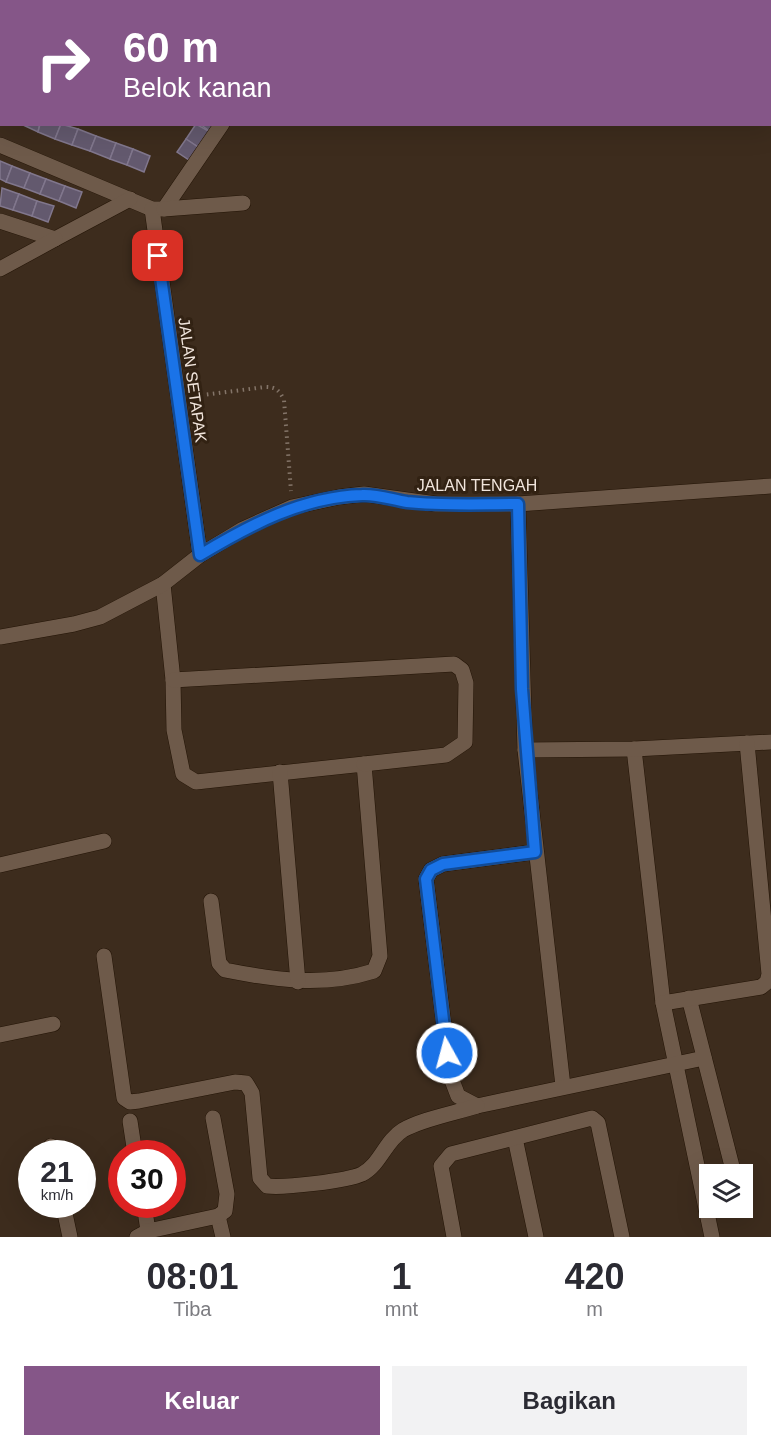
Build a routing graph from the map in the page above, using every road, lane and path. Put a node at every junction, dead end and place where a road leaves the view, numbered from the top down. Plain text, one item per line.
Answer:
1 (220, 126) edge
2 (0, 145) edge
3 (130, 199) junction
4 (243, 203) dead end
5 (158, 209) junction
6 (0, 221) edge
7 (54, 239) junction
8 (3, 265) edge
9 (176, 398) junction
10 (771, 486) edge
11 (518, 504) junction
12 (292, 507) junction
13 (200, 555) junction
14 (163, 584) junction
15 (0, 637) edge
16 (173, 680) junction
17 (771, 742) edge
18 (747, 743) junction
19 (634, 749) junction
20 (525, 750) junction
21 (364, 764) junction
22 (280, 772) junction
23 (104, 841) dead end
24 (535, 852) junction
25 (0, 865) edge
26 (211, 901) dead end
27 (104, 956) dead end
28 (298, 982) junction
29 (689, 998) junction
30 (663, 1003) junction
31 (53, 1024) dead end
32 (0, 1035) edge
33 (704, 1058) junction
34 (674, 1064) junction
35 (563, 1086) junction
36 (477, 1106) junction
37 (213, 1118) dead end
38 (130, 1121) dead end
39 (515, 1138) junction
40 (133, 1140) edge
41 (731, 1164) edge
42 (218, 1216) junction
43 (66, 1218) edge
44 (143, 1218) edge
45 (142, 1234) edge
46 (70, 1237) edge
47 (223, 1237) edge
48 (454, 1237) edge
49 (536, 1237) edge
50 (622, 1237) edge
51 (712, 1237) edge

1 - 5 street
2 - 3 street
3 - 5 street
3 - 7 street
4 - 5 street
5 - 9 street, JALAN SETAPAK
6 - 7 street
7 - 8 street
9 - 12 path
9 - 13 street, JALAN SETAPAK
10 - 11 street, JALAN TENGAH
11 - 12 street, JALAN TENGAH
11 - 20 street
12 - 13 street, JALAN TENGAH
13 - 14 street, JALAN TENGAH
14 - 15 street, JALAN TENGAH
14 - 16 street
16 - 21 street
16 - 22 street
17 - 18 street
18 - 19 street
18 - 29 street
19 - 20 street
19 - 30 street
20 - 24 street
21 - 22 street
21 - 28 street
22 - 28 street
23 - 25 street
24 - 35 street
24 - 36 street
26 - 28 street
27 - 36 street
29 - 30 street
29 - 33 street
30 - 34 street
31 - 32 street
33 - 34 street
33 - 41 street
34 - 35 street
34 - 51 street
35 - 36 street
37 - 42 street
38 - 40 street
39 - 48 street
39 - 49 street
39 - 50 street
42 - 45 street
42 - 47 street
43 - 46 street
44 - 45 street

